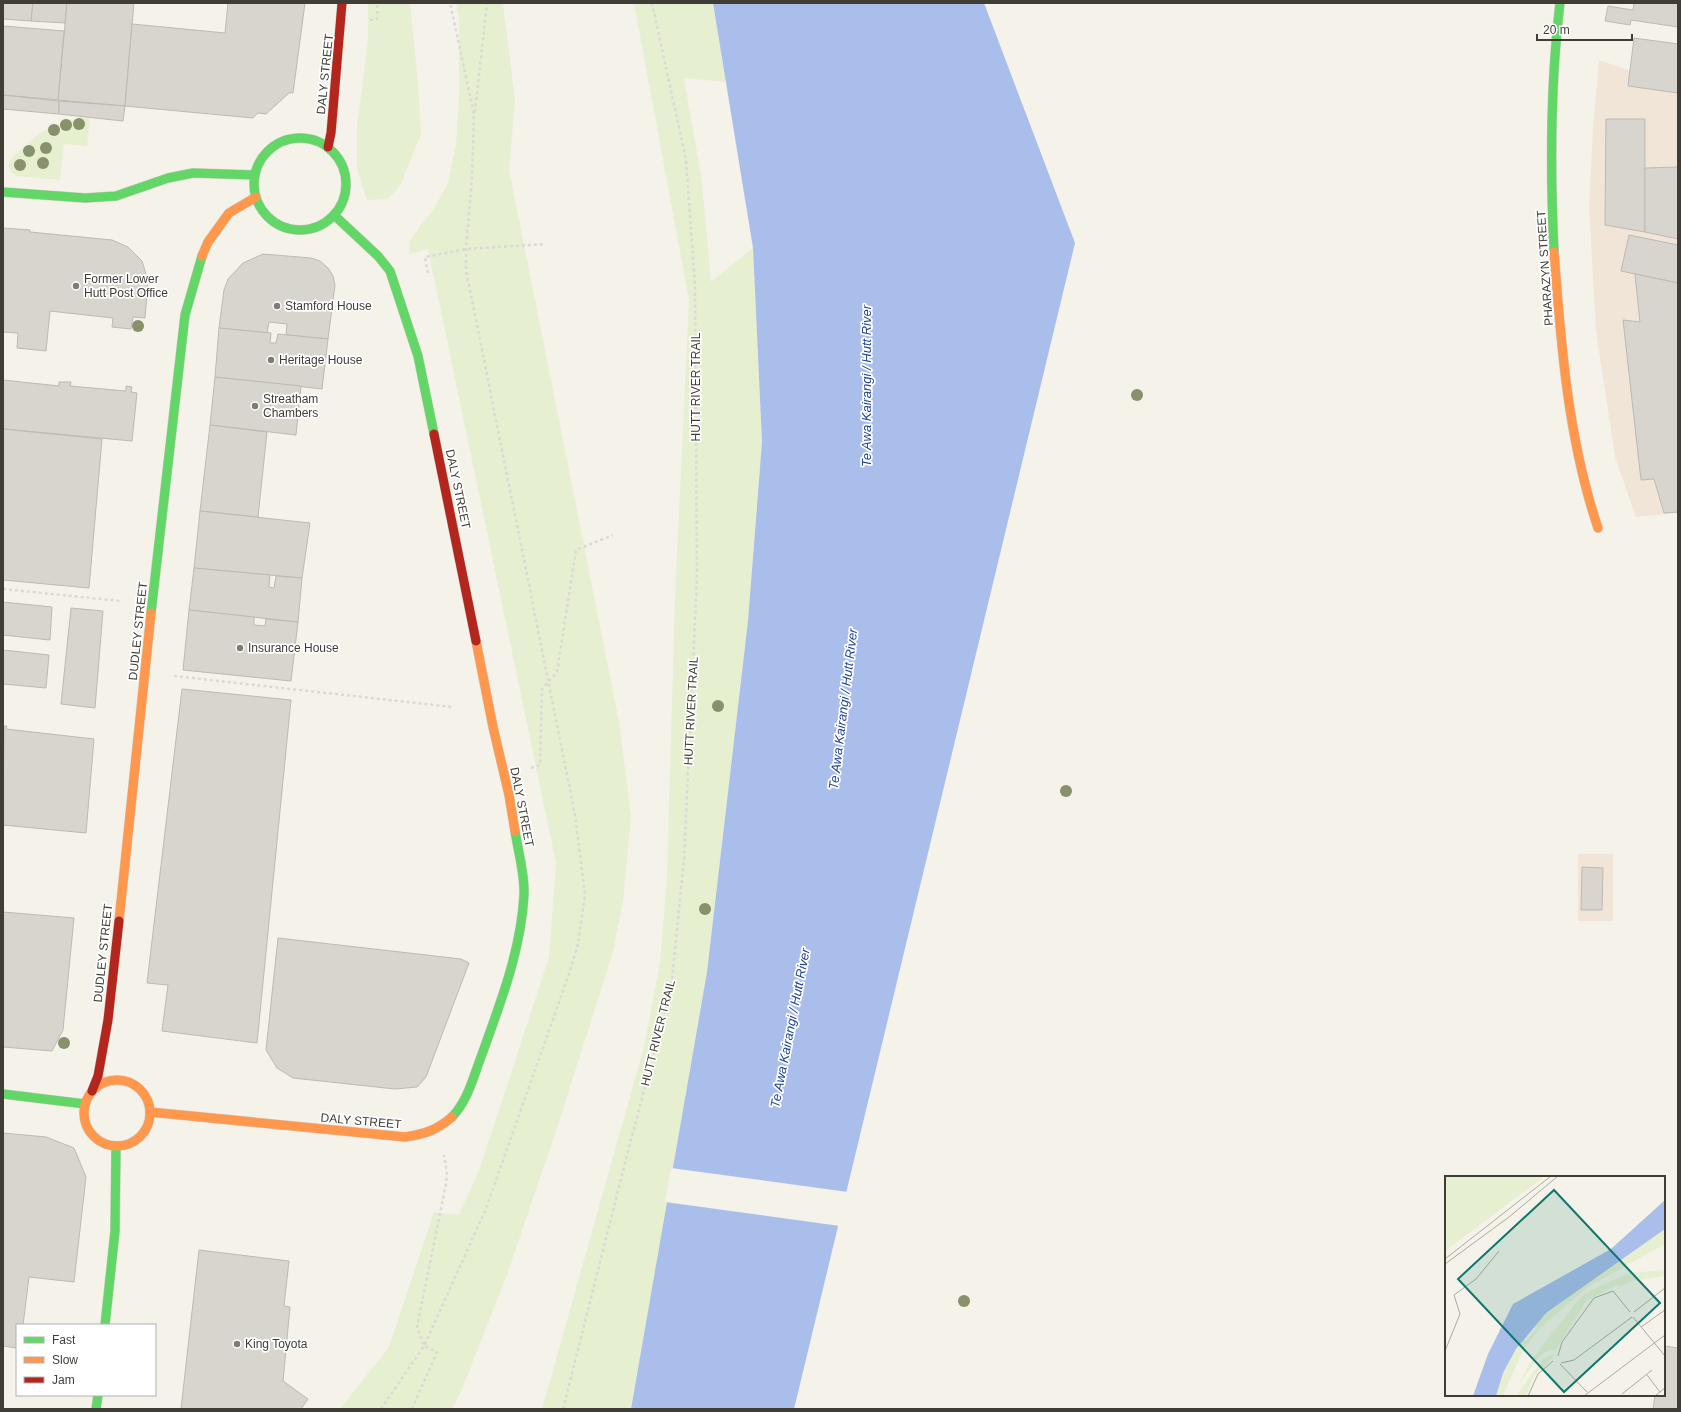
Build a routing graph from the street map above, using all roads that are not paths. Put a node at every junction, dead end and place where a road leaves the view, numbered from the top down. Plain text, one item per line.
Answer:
1 (342, 3) edge
2 (1560, 3) edge
3 (328, 147) junction
4 (255, 175) junction
5 (3, 192) edge
6 (256, 197) junction
7 (334, 215) junction
8 (1598, 528) dead end
9 (92, 1091) junction
10 (3, 1094) edge
11 (85, 1104) junction
12 (150, 1112) junction
13 (116, 1146) junction
14 (105, 1324) edge
15 (98, 1396) edge
16 (96, 1409) edge

1 - 3 main road, DALY STREET
2 - 8 main road, PHARAZYN STREET
3 - 4 main road
3 - 7 main road
4 - 5 main road
4 - 6 main road
6 - 7 main road
6 - 9 main road, DUDLEY STREET
7 - 12 main road, DALY STREET
9 - 11 main road
9 - 12 main road
10 - 11 main road
11 - 13 main road
12 - 13 main road
13 - 14 main road
15 - 16 main road

